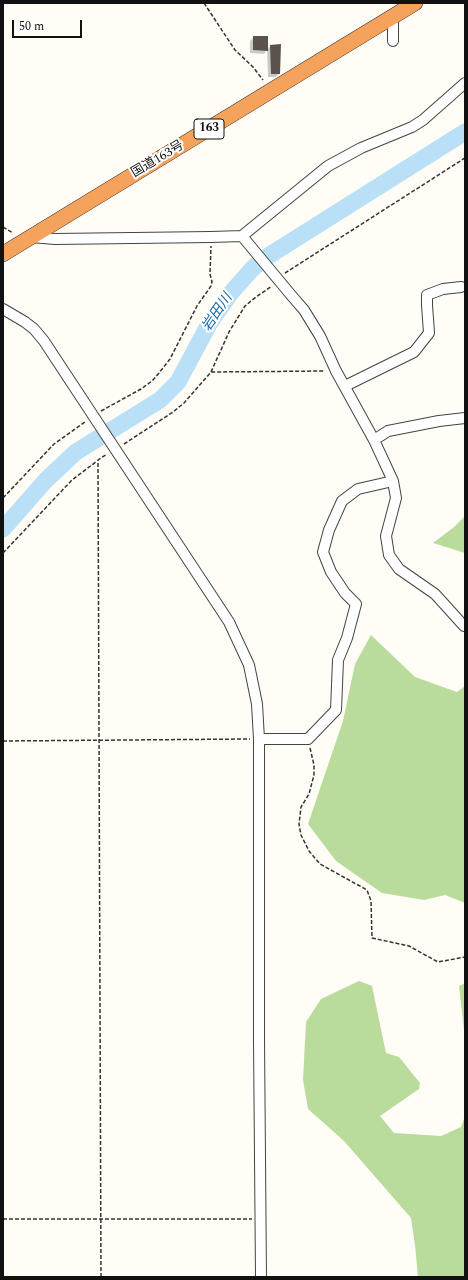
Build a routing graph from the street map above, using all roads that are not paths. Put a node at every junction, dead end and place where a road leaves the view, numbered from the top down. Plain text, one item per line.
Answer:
1 (415, 3) edge
2 (393, 16) junction
3 (393, 41) dead end
4 (465, 83) edge
5 (242, 236) junction
6 (31, 237) junction
7 (3, 254) edge
8 (461, 287) dead end
9 (3, 310) edge
10 (345, 386) junction
11 (465, 418) edge
12 (374, 440) junction
13 (393, 481) junction
14 (464, 626) dead end
15 (259, 739) junction
16 (261, 1277) edge

1 - 2 highway, 国道163号 / 163
2 - 3 street
2 - 6 highway, 国道163号 / 163
4 - 5 street
5 - 6 street
5 - 10 street
6 - 7 highway, 国道163号 / 163
8 - 10 street
9 - 15 street
10 - 12 street
11 - 12 street
12 - 13 street
13 - 14 street
13 - 15 street
15 - 16 street

